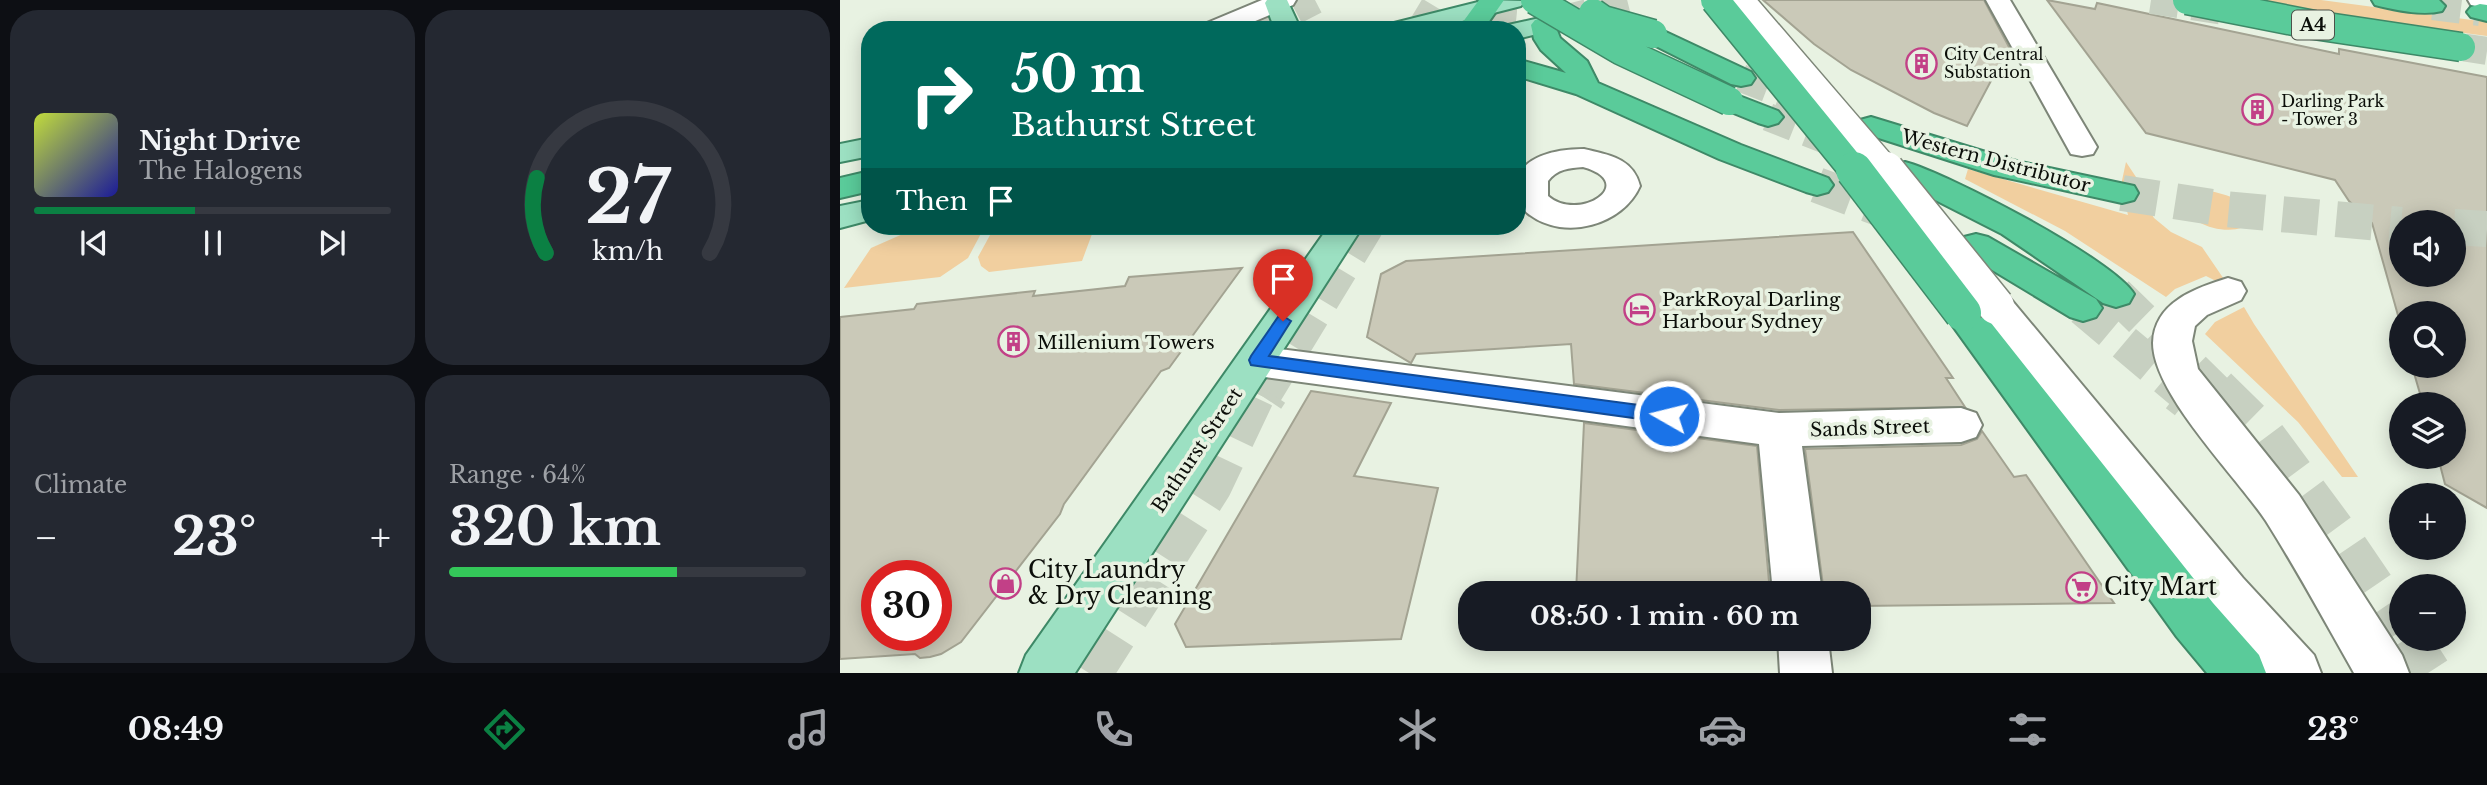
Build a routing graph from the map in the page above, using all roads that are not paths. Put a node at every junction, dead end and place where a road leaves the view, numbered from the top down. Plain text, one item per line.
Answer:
1 (1574, 0) edge
2 (1620, 0) edge
3 (1715, 0) edge
4 (1739, 0) edge
5 (1998, 0) edge
6 (2187, 0) tunnel mouth
7 (2384, 0) edge
8 (1281, 1) edge
9 (2433, 6) tunnel mouth
10 (1515, 7) edge
11 (1233, 21) edge
12 (1286, 21) edge
13 (1442, 21) edge
14 (1487, 21) edge
15 (1653, 34) junction
16 (2455, 47) tunnel mouth
17 (1526, 70) edge
18 (1741, 78) tunnel mouth
19 (1526, 87) edge
20 (1586, 88) junction
21 (1768, 117) tunnel mouth
22 (1871, 126) tunnel mouth
23 (2082, 147) dead end
24 (861, 149) edge
25 (840, 153) edge
26 (1905, 172) dead end
27 (1526, 182) edge
28 (861, 183) edge
29 (1818, 185) tunnel mouth
30 (1526, 186) edge
31 (840, 188) edge
32 (2122, 194) tunnel mouth
33 (861, 212) edge
34 (1556, 214) junction
35 (1526, 215) edge
36 (840, 218) edge
37 (1340, 235) edge
38 (1976, 245) dead end
39 (2228, 291) dead end
40 (2116, 294) tunnel mouth
41 (2084, 308) tunnel mouth
42 (1980, 310) junction
43 (1257, 360) junction
44 (1961, 425) dead end
45 (1779, 430) junction
46 (1796, 581) edge
47 (1804, 651) edge
48 (1045, 673) edge
49 (1806, 673) edge
50 (2240, 673) edge
51 (2295, 673) edge
52 (2383, 673) edge

1 - 15 highway, bridge
2 - 15 highway
3 - 42 highway, bridge
4 - 42 street, bridge
5 - 23 street
6 - 16 highway, A4, bridge
7 - 9 highway
8 - 11 street
8 - 12 main road
10 - 13 main road
10 - 14 highway
10 - 20 highway
10 - 21 highway, bridge
15 - 18 highway
17 - 20 highway
19 - 20 highway
20 - 29 highway
22 - 32 highway, Western Distributor
24 - 25 main road
26 - 40 highway
27 - 34 street
28 - 31 highway
30 - 34 street
33 - 36 main road
34 - 35 street
37 - 43 main road, Bathurst Street
38 - 41 highway
39 - 52 street
42 - 50 highway
42 - 51 street
43 - 45 street, Sands Street
43 - 48 main road, Bathurst Street
44 - 45 street, Sands Street
45 - 46 street
47 - 49 street

